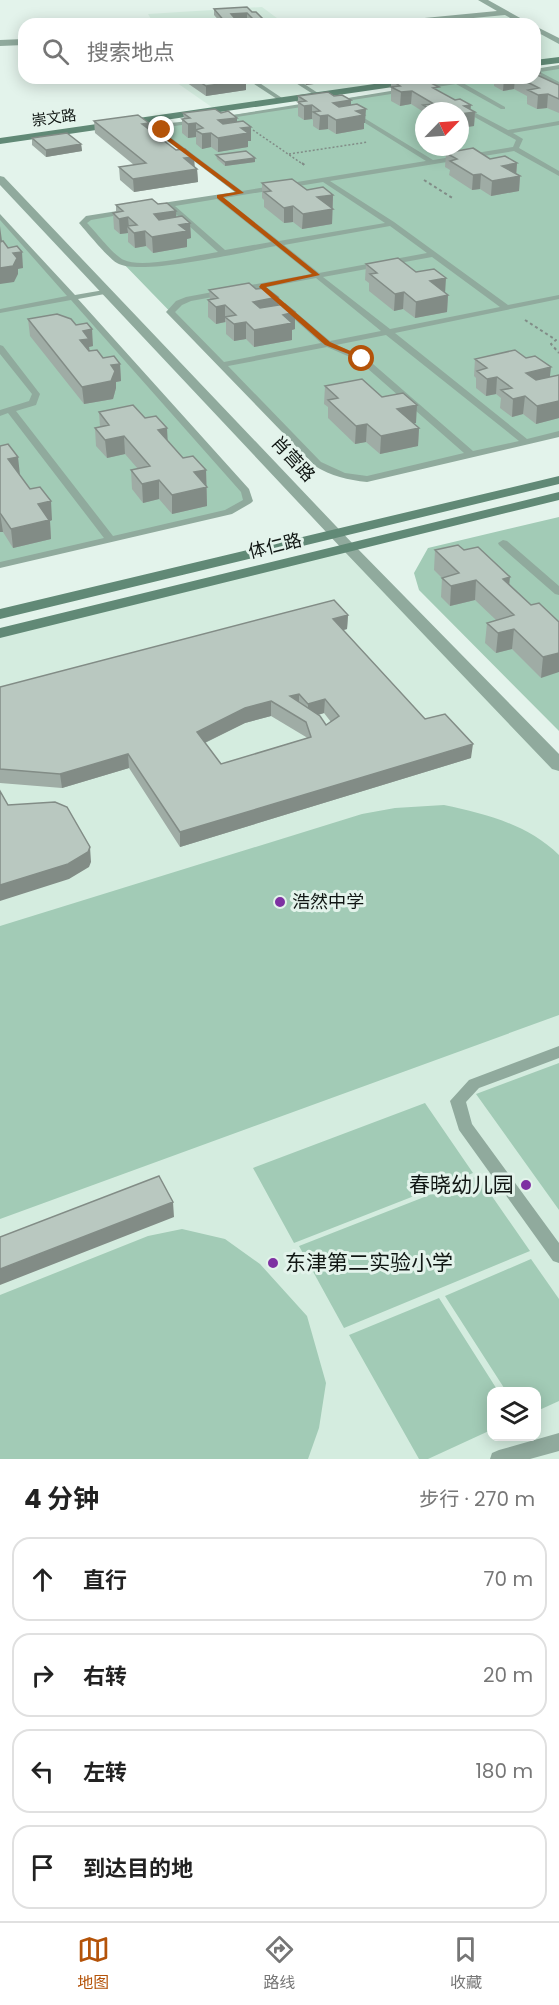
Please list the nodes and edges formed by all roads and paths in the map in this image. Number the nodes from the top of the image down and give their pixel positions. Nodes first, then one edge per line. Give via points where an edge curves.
1 (482, 0) edge
2 (506, 13) junction
3 (450, 18) edge
4 (516, 18) edge
5 (541, 32) edge
6 (559, 41) edge
7 (18, 42) edge
8 (0, 43) edge
9 (559, 60) edge
10 (541, 62) edge
11 (559, 67) edge
12 (541, 70) edge
13 (541, 74) edge
14 (257, 84) edge
15 (300, 84) edge
16 (377, 84) edge
17 (443, 84) edge
18 (460, 84) edge
19 (559, 84) edge
20 (424, 87) junction
21 (434, 93) edge
22 (318, 95) junction
23 (282, 100) junction
24 (333, 101) junction
25 (503, 108) dead end
26 (469, 112) edge
27 (233, 116) junction
28 (559, 123) edge
29 (506, 132) junction
30 (392, 138) junction
31 (0, 141) edge
32 (515, 150) junction
33 (289, 154) junction
34 (432, 162) junction
35 (404, 167) junction
36 (559, 174) edge
37 (0, 178) edge
38 (325, 180) junction
39 (241, 193) junction
40 (219, 196) junction
41 (454, 199) dead end
42 (169, 204) junction
43 (0, 216) edge
44 (391, 224) junction
45 (278, 244) junction
46 (224, 253) junction
47 (434, 254) junction
48 (317, 275) junction
49 (261, 286) junction
50 (107, 291) junction
51 (72, 297) junction
52 (559, 297) edge
53 (507, 308) junction
54 (0, 311) edge
55 (388, 332) junction
56 (557, 340) edge
57 (327, 344) junction
58 (0, 348) edge
59 (559, 353) edge
60 (222, 365) junction
61 (5, 412) edge
62 (559, 434) edge
63 (526, 442) junction
64 (471, 455) junction
65 (559, 480) edge
66 (559, 496) edge
67 (337, 533) junction
68 (110, 539) junction
69 (503, 543) dead end
70 (349, 548) junction
71 (0, 565) edge
72 (559, 592) edge
73 (0, 614) edge
74 (0, 633) edge
75 (559, 765) edge
76 (559, 1052) edge
77 (559, 1256) edge
78 (559, 1442) edge
79 (499, 1459) edge

1 - 2 street
2 - 3 street
2 - 4 street
5 - 6 street
7 - 8 street
9 - 10 street
11 - 12 lane
13 - 19 lane
14 - 23 lane
15 - 22 lane
16 - 22 street, 崇文路
17 - 20 lane
18 - 25 lane
20 - 21 lane
20 - 24 lane
22 - 23 street, 崇文路
23 - 31 street, 崇文路
24 - 27 lane
24 - 30 lane
26 - 29 lane
27 - 33 path
27 - 39 lane via 172,124 162,130 163,135
28 - 29 lane
29 - 32 lane via 520,140
30 - 33 path
30 - 34 lane
32 - 34 lane
32 - 36 lane
33 - 38 path
34 - 35 lane
35 - 38 lane
35 - 41 path
37 - 50 street, 肖营路
38 - 39 lane
38 - 44 lane
39 - 40 lane
40 - 42 lane
40 - 45 lane
42 - 46 lane
42 - 46 lane via 89,218 84,223 120,261 135,266
43 - 51 lane
44 - 45 lane
44 - 47 lane
45 - 46 lane
45 - 48 lane
47 - 48 lane
47 - 53 lane
48 - 49 lane
48 - 55 lane
49 - 57 lane
49 - 60 lane via 189,299 170,312
50 - 51 lane
50 - 67 street, 肖营路
51 - 54 lane
51 - 68 lane via 246,491 248,501 228,512
52 - 53 lane
53 - 55 lane
53 - 56 path
55 - 57 lane
55 - 63 lane
56 - 59 path via 551,344
57 - 60 lane
57 - 64 lane via 362,359
58 - 61 lane via 36,394 33,403
60 - 64 lane via 318,464 333,473 367,479
61 - 68 lane
62 - 63 lane
63 - 64 lane
65 - 67 street, 体仁路
66 - 70 street, 体仁路
67 - 70 street, 肖营路
67 - 73 street, 体仁路
68 - 71 lane
69 - 72 lane
70 - 74 street, 体仁路
70 - 75 street, 肖营路
76 - 77 lane via 474,1084 458,1101 465,1126
78 - 79 lane

